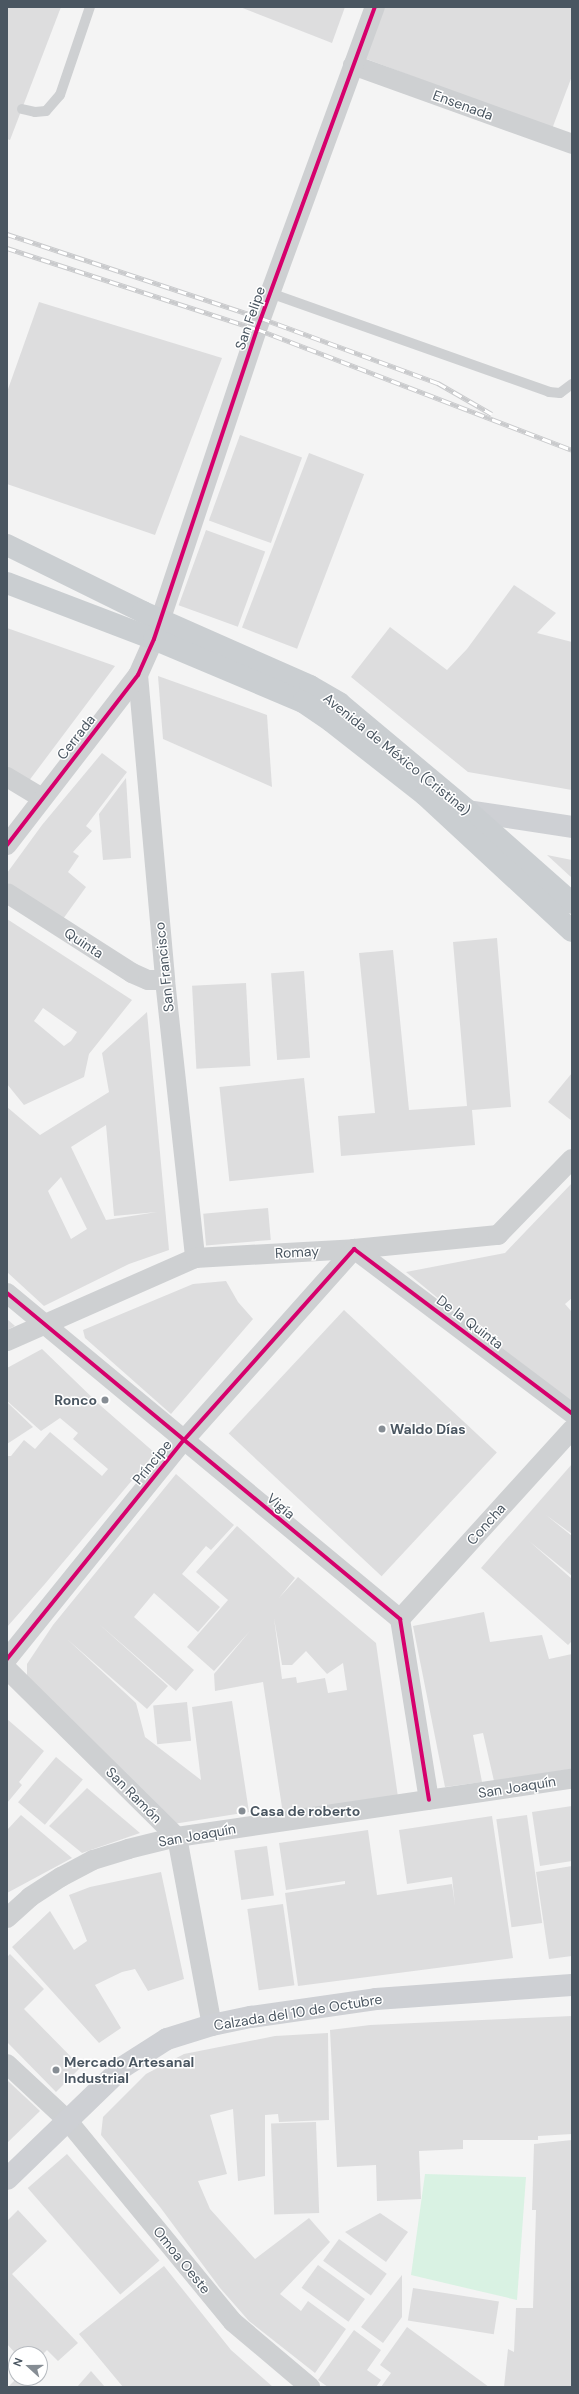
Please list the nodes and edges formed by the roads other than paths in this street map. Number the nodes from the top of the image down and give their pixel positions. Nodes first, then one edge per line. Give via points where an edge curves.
1 (90, 7) edge
2 (374, 7) edge
3 (353, 66) junction
4 (22, 109) dead end
5 (572, 144) edge
6 (270, 293) junction
7 (572, 384) edge
8 (7, 545) edge
9 (7, 583) edge
10 (158, 630) junction
11 (138, 675) junction
12 (7, 777) edge
13 (425, 796) junction
14 (42, 798) junction
15 (468, 810) junction
16 (572, 827) edge
17 (7, 845) edge
18 (7, 893) edge
19 (572, 903) edge
20 (572, 931) edge
21 (165, 980) junction
22 (572, 1159) edge
23 (354, 1249) junction
24 (195, 1258) junction
25 (7, 1293) edge
26 (44, 1323) junction
27 (7, 1341) edge
28 (572, 1413) edge
29 (572, 1429) edge
30 (184, 1440) junction
31 (400, 1619) junction
32 (7, 1659) edge
33 (7, 1669) edge
34 (572, 1779) edge
35 (430, 1800) junction
36 (176, 1837) junction
37 (7, 1918) edge
38 (572, 1985) edge
39 (212, 2025) junction
40 (7, 2064) edge
41 (67, 2120) junction
42 (7, 2179) edge
43 (310, 2387) edge

1 - 4 lane via 60,95 46,110 35,112
2 - 3 street, San Felipe
3 - 5 street, Ensenada
3 - 6 street, San Felipe
6 - 7 lane via 549,392 560,393
6 - 10 street, San Felipe
8 - 10 main road, Avenida de México (Cristina)
9 - 10 main road, Avenida de México (Cristina)
10 - 11 street, Cerrada
10 - 13 main road, Avenida de México (Cristina) via 303,702 332,720
10 - 15 main road, Avenida de México (Cristina) via 310,686 339,703
11 - 14 street, Cerrada
11 - 21 street, San Francisco
12 - 14 street
13 - 15 main road
13 - 20 main road, Avenida de México (Cristina)
14 - 17 street, Cerrada
15 - 16 main road
15 - 19 main road, Avenida de México (Cristina)
18 - 21 street, Quinta via 132,974 148,980
21 - 24 street, San Francisco
22 - 23 street, Romay via 498,1235
23 - 24 street, Romay
23 - 28 street, De la Quinta
23 - 30 street, Príncipe
24 - 26 street, Romay
25 - 26 street, Vigía
26 - 27 street, Romay
26 - 30 street, Vigía
29 - 31 street, Concha
30 - 31 street, Vigía
30 - 32 street, Príncipe
31 - 35 street
33 - 36 street, San Ramón
34 - 35 street, San Joaquín
35 - 36 street, San Joaquín
36 - 37 street, San Joaquín via 93,1860 30,1897
36 - 39 street
38 - 39 main road, Calzada del 10 de Octubre via 376,1999
39 - 41 main road, Calzada del 10 de Octubre via 167,2039 138,2056
40 - 41 street, Omoa Oeste
41 - 42 main road, Calzada del 10 de Octubre
41 - 43 street, Omoa Oeste via 233,2322

